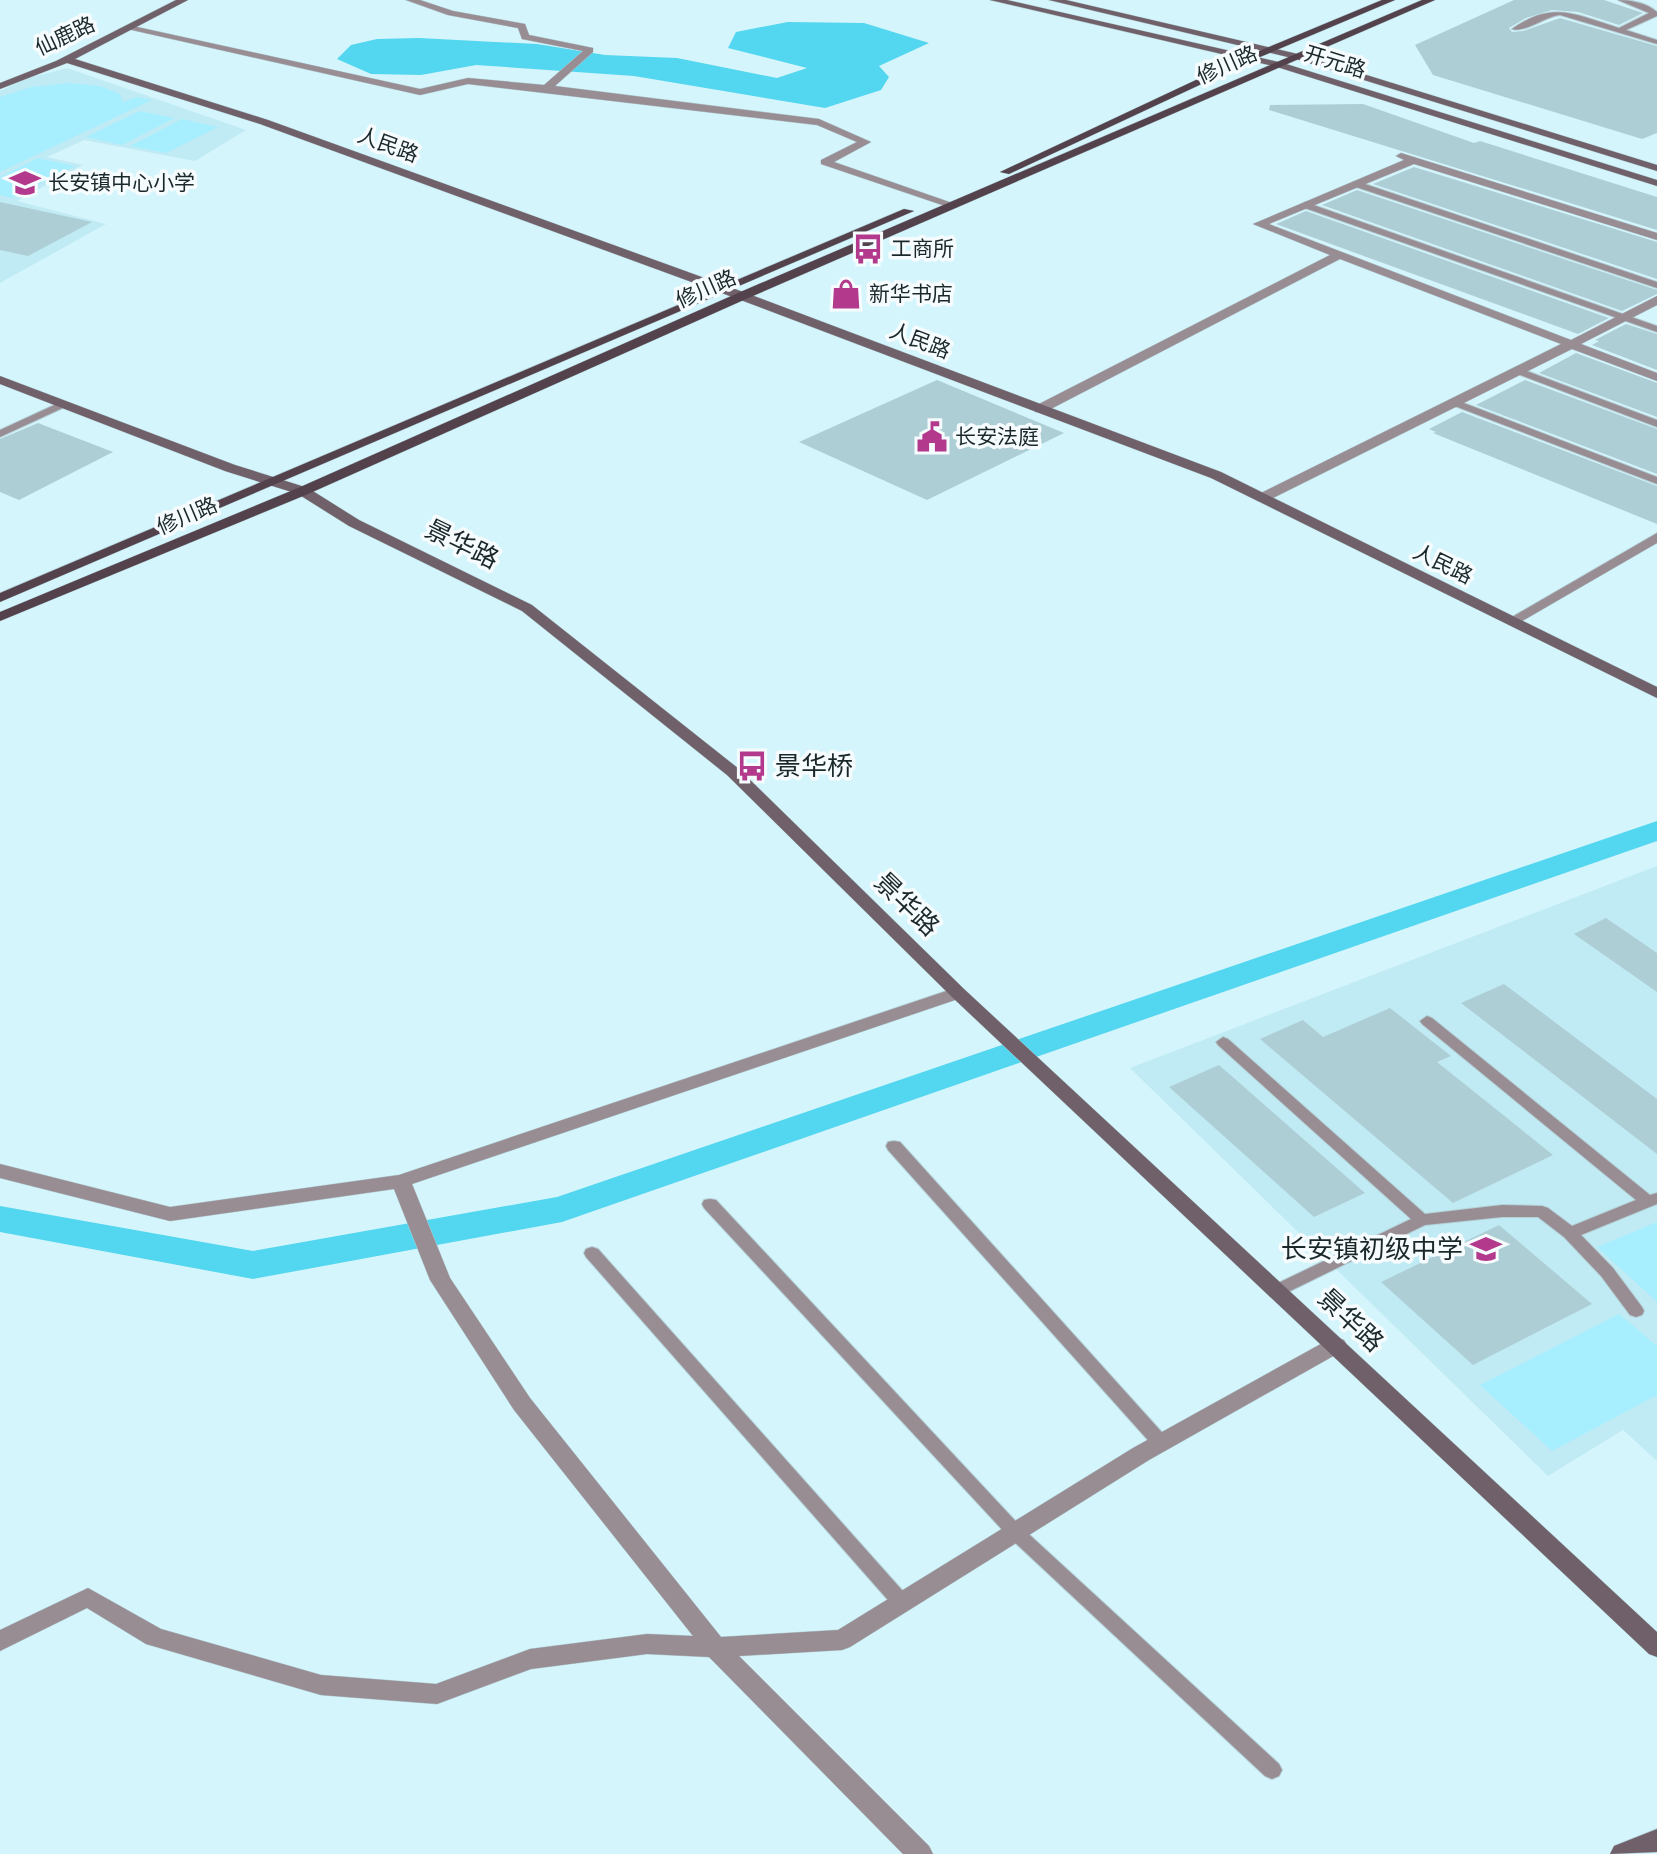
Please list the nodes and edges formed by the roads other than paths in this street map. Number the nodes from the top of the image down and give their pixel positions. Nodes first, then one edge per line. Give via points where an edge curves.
1 (183, 0) edge
2 (411, 0) edge
3 (995, 0) edge
4 (1054, 0) edge
5 (1390, 0) edge
6 (1430, 0) edge
7 (1622, 0) edge
8 (128, 28) junction
9 (1516, 29) dead end
10 (1619, 31) junction
11 (1657, 42) edge
12 (1270, 49) junction
13 (1299, 57) junction
14 (1250, 58) junction
15 (65, 59) junction
16 (1280, 65) junction
17 (0, 86) edge
18 (547, 88) junction
19 (1401, 156) dead end
20 (1414, 160) junction
21 (1657, 168) edge
22 (1657, 183) edge
23 (1356, 184) junction
24 (936, 200) junction
25 (952, 205) junction
26 (1305, 205) junction
27 (1657, 237) edge
28 (1340, 255) junction
29 (1657, 285) edge
30 (722, 289) junction
31 (742, 296) junction
32 (1657, 300) edge
33 (1623, 317) junction
34 (1657, 329) edge
35 (1571, 344) junction
36 (1519, 371) junction
37 (1657, 377) edge
38 (0, 380) edge
39 (1456, 403) junction
40 (63, 404) junction
41 (1040, 409) junction
42 (1657, 424) edge
43 (0, 434) edge
44 (1657, 481) edge
45 (276, 482) junction
46 (303, 491) junction
47 (1262, 498) junction
48 (1657, 537) edge
49 (0, 598) edge
50 (0, 617) edge
51 (1512, 621) junction
52 (1657, 693) edge
53 (959, 994) junction
54 (1427, 1021) dead end
55 (1223, 1042) dead end
56 (894, 1146) dead end
57 (0, 1171) edge
58 (402, 1182) junction
59 (1652, 1200) edge
60 (710, 1204) dead end
61 (1422, 1220) junction
62 (1570, 1233) junction
63 (592, 1254) dead end
64 (1278, 1290) junction
65 (1636, 1311) dead end
66 (1336, 1345) junction
67 (1161, 1443) junction
68 (1015, 1532) junction
69 (902, 1603) junction
70 (0, 1641) edge
71 (715, 1647) junction
72 (1657, 1647) edge
73 (1272, 1770) dead end
74 (1657, 1840) edge
75 (920, 1854) edge
76 (1623, 1854) edge

1 - 8 street, 仙鹿路
2 - 18 street via 451,13 522,26 525,37 590,50
3 - 14 street, 开元路
4 - 12 street, 开元路
5 - 12 main road, 修川路
6 - 13 main road, 修川路
7 - 10 lane via 1654,14
8 - 15 street, 仙鹿路
8 - 18 street via 420,92 468,81
9 - 10 lane via 1560,13
10 - 11 lane
12 - 13 street, 开元路
12 - 14 main road, 修川路
13 - 16 main road, 修川路
13 - 21 street, 开元路
14 - 16 street, 开元路
14 - 24 main road, 修川路
15 - 17 street, 仙鹿路
15 - 30 street, 人民路 via 264,122
16 - 22 street, 开元路
16 - 25 main road, 修川路
18 - 24 street via 819,122 866,142 825,162
19 - 20 street
20 - 23 street
20 - 27 street
23 - 26 street
23 - 29 lane
24 - 25 street
24 - 30 main road, 修川路
25 - 31 main road, 修川路
26 - 28 street via 1259,224
26 - 33 lane
28 - 35 street
28 - 41 street
30 - 31 street, 人民路
30 - 45 main road, 修川路
31 - 41 street, 人民路
31 - 46 main road, 修川路
32 - 33 street
33 - 34 lane
33 - 35 street
35 - 36 street
35 - 37 street
36 - 39 street
36 - 42 lane
38 - 40 street, 景华路
39 - 44 lane
39 - 47 street
40 - 43 lane
40 - 45 street, 景华路
41 - 47 street, 人民路 via 1216,475
45 - 46 street, 景华路
45 - 49 main road, 修川路
46 - 50 main road, 修川路
46 - 53 street, 景华路 via 354,523 527,608 733,772
47 - 51 street, 人民路
48 - 51 street
51 - 52 street, 人民路
53 - 58 street
53 - 64 street, 景华路
54 - 59 lane
55 - 61 lane
56 - 67 lane
57 - 58 street via 170,1214
58 - 71 street via 440,1280 522,1404
59 - 62 lane
60 - 68 lane
61 - 62 lane via 1502,1211 1542,1212
61 - 64 lane
62 - 65 lane
63 - 69 lane
64 - 66 street, 景华路
66 - 67 street
66 - 72 street, 景华路
67 - 68 street
68 - 69 street
68 - 73 lane
69 - 71 street via 842,1640
70 - 71 street via 88,1597 154,1637 321,1685 437,1694 530,1659 647,1644
71 - 75 street
74 - 76 street

